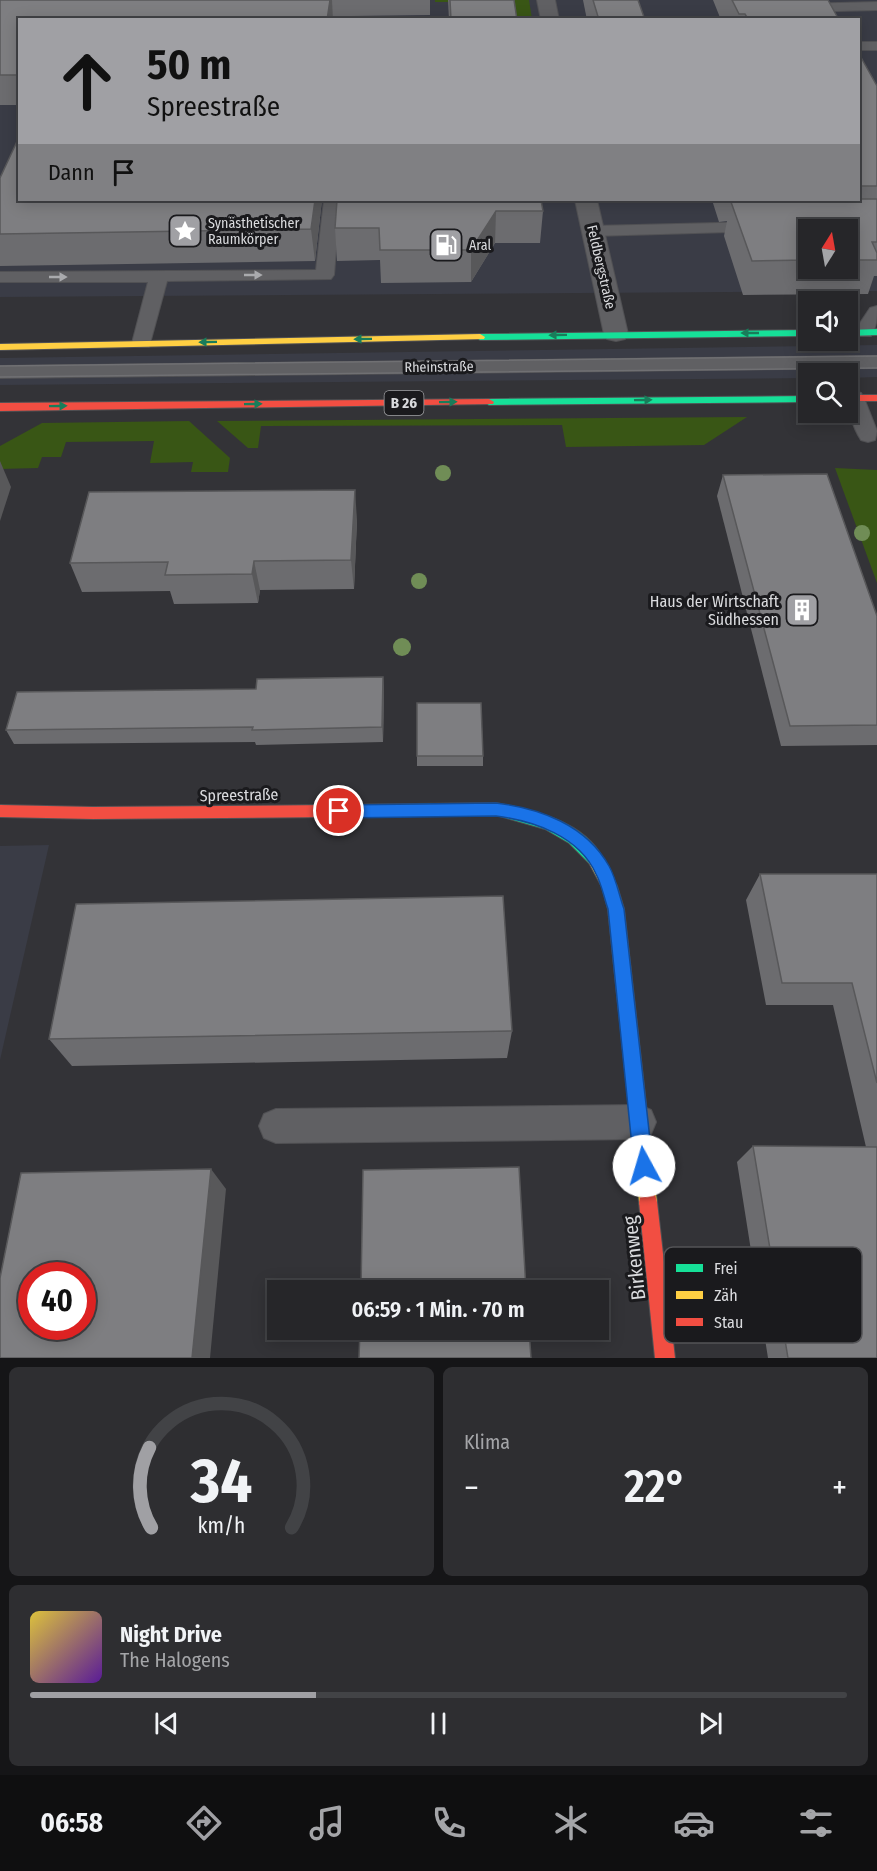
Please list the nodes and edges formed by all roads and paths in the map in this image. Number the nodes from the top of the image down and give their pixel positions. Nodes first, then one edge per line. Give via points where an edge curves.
1 (546, 0) edge
2 (877, 6) edge
3 (790, 8) edge
4 (550, 18) edge
5 (860, 46) edge
6 (877, 46) edge
7 (332, 201) edge
8 (586, 201) edge
9 (777, 227) edge
10 (593, 231) junction
11 (159, 276) junction
12 (0, 277) edge
13 (877, 312) edge
14 (863, 332) edge
15 (798, 333) edge
16 (616, 334) junction
17 (142, 343) junction
18 (0, 347) edge
19 (877, 362) edge
20 (0, 372) edge
21 (858, 398) edge
22 (877, 398) edge
23 (798, 399) edge
24 (0, 407) edge
25 (858, 413) edge
26 (868, 435) dead end
27 (479, 810) joint
28 (0, 812) edge
29 (639, 1122) junction
30 (276, 1126) dead end
31 (664, 1358) edge

1 - 4 street
2 - 3 lane
5 - 6 lane
11 -> 7 lane via 325,275
8 - 10 street, Feldbergstraße
9 - 10 lane
10 - 16 street, Feldbergstraße
12 -> 11 lane
11 - 17 lane
13 - 14 lane
15 -> 16 main road, Rheinstraße
16 -> 17 main road, Rheinstraße
17 - 18 main road, Rheinstraße
19 - 20 lane, Rheinstraße
21 - 22 main road
24 -> 23 main road, B 26
25 - 26 lane
27 - 28 main road, Spreestraße
27 - 29 main road, Birkenweg via 514,812 555,824 588,849 603,870 616,909
29 - 30 lane
29 - 31 main road, Birkenweg

